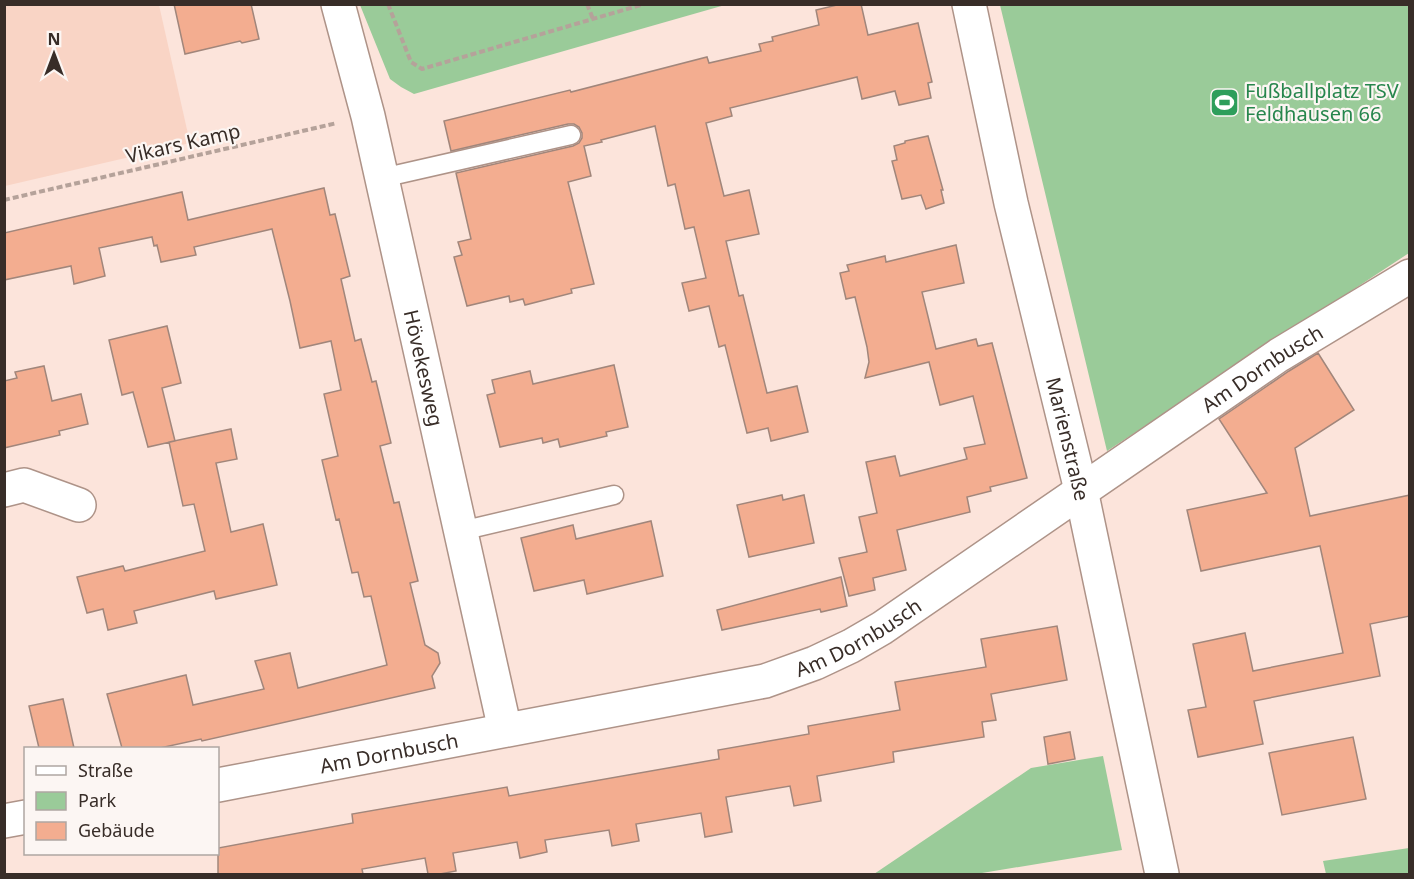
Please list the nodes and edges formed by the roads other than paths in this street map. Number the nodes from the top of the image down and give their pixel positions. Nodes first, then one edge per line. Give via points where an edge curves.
1 (338, 4) edge
2 (969, 4) edge
3 (571, 135) dead end
4 (382, 178) junction
5 (1410, 276) edge
6 (4, 490) edge
7 (1081, 490) junction
8 (614, 495) dead end
9 (80, 505) dead end
10 (461, 531) junction
11 (505, 730) junction
12 (219, 785) edge
13 (24, 817) edge
14 (4, 821) edge
15 (1162, 874) edge

1 - 4 street, Hövekesweg
2 - 7 street, Marienstraße via 1011,203
3 - 4 lane
4 - 10 street, Hövekesweg
5 - 7 street, Am Dornbusch via 1279,355
6 - 9 street via 24,485
7 - 11 street, Am Dornbusch via 882,628 815,663 765,681
7 - 15 street, Marienstraße
8 - 10 lane
10 - 11 street, Hövekesweg
11 - 12 street, Am Dornbusch
13 - 14 street

